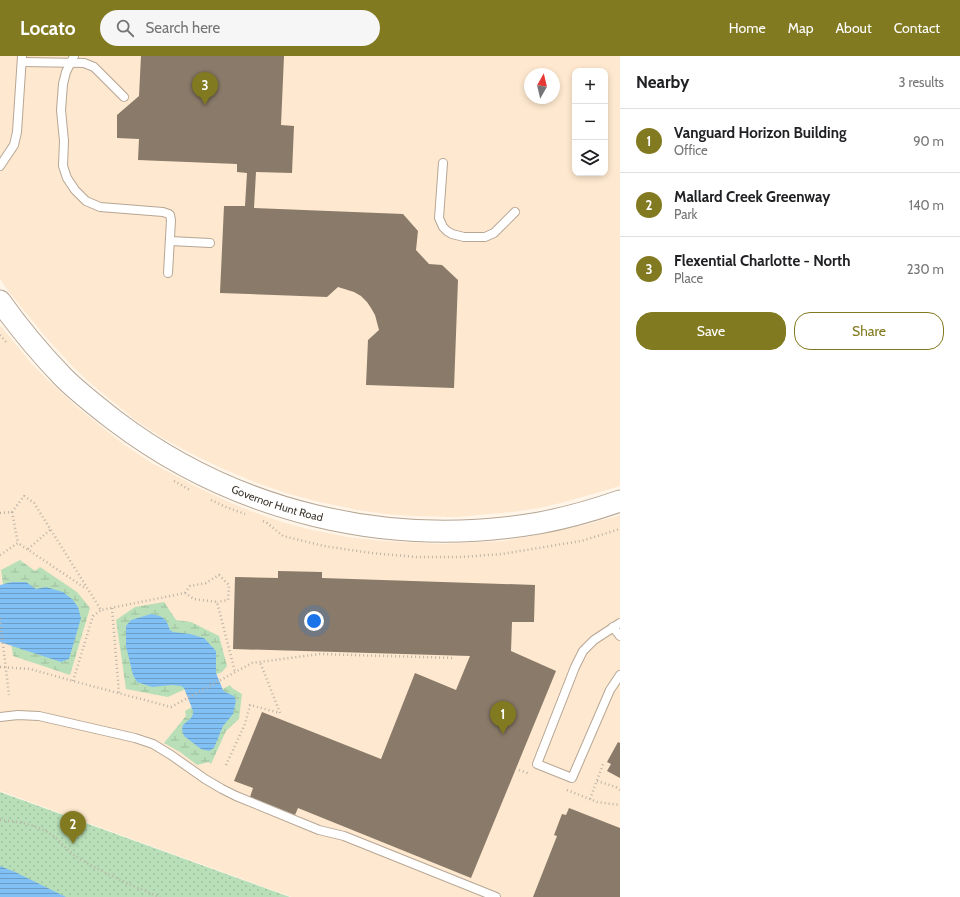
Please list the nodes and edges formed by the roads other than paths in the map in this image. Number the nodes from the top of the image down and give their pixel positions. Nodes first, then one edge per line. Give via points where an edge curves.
1 (22, 59) edge
2 (72, 59) edge
3 (124, 97) dead end
4 (443, 163) dead end
5 (0, 166) edge
6 (515, 212) dead end
7 (170, 241) junction
8 (210, 243) dead end
9 (168, 273) dead end
10 (0, 301) edge
11 (620, 501) edge
12 (617, 625) edge
13 (620, 636) edge
14 (620, 675) edge
15 (0, 717) edge
16 (496, 897) edge

1 - 2 lane
1 - 5 lane via 17,132 14,145
2 - 3 lane via 94,67
2 - 7 lane via 64,78 61,110 63,166 67,178 86,200 100,207 168,214 171,218
4 - 6 lane via 439,218 443,227 452,234 480,238 490,236
7 - 8 lane
7 - 9 lane
10 - 11 street, Governor Hunt Road via 63,377 133,434 172,460 214,481 304,514 352,524 456,531 504,528 560,519
12 - 13 lane
12 - 14 lane via 594,640 583,651 537,764 572,778 610,690
15 - 16 lane via 39,716 153,744 222,790

